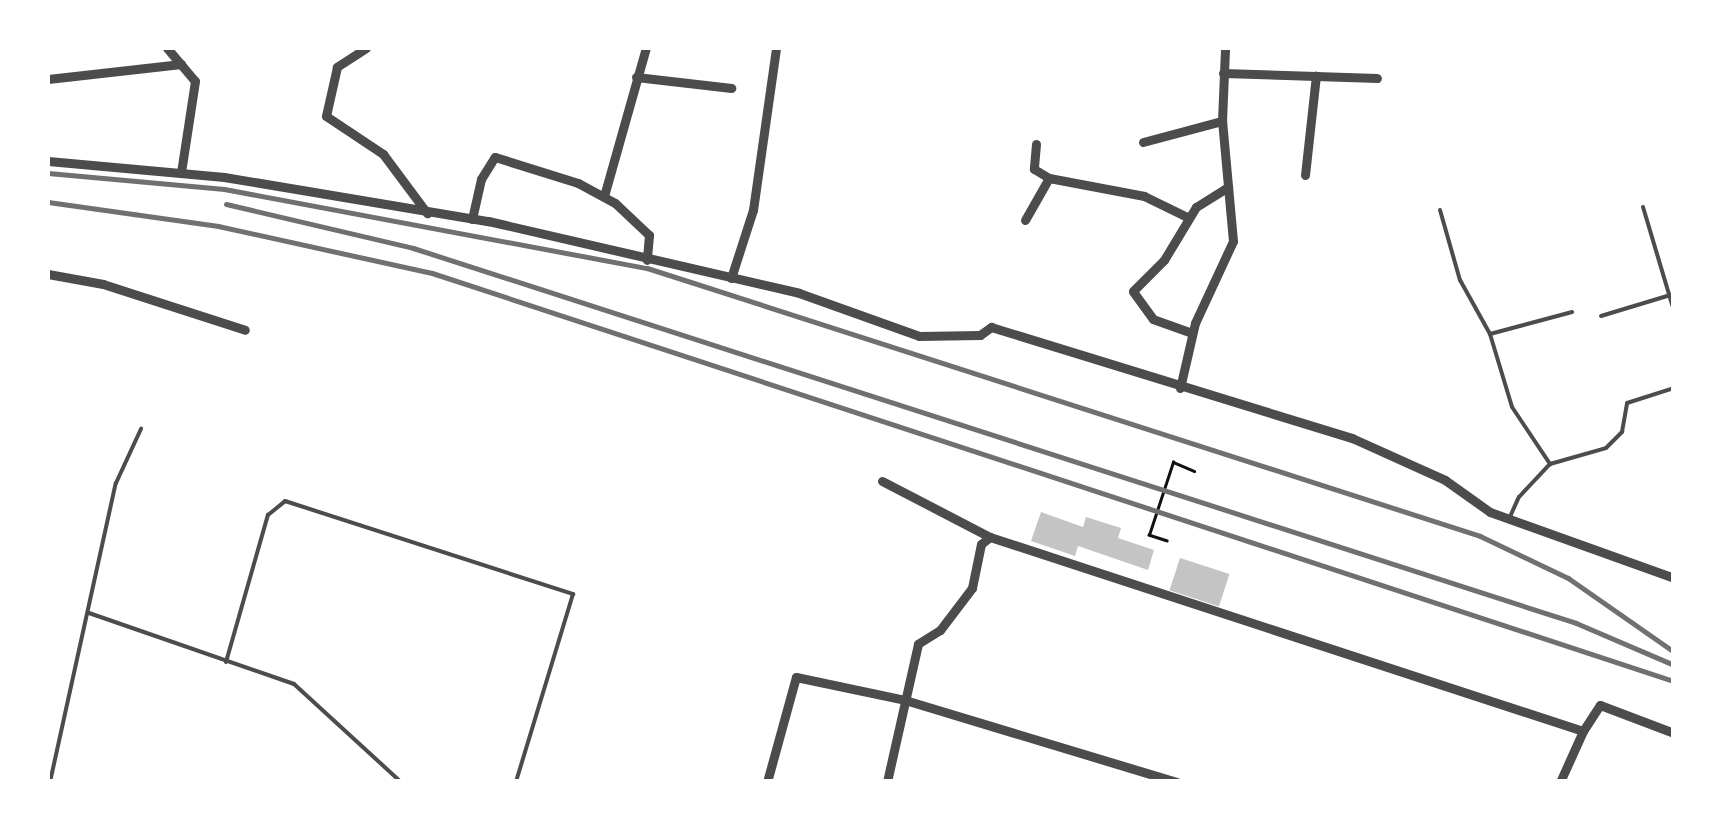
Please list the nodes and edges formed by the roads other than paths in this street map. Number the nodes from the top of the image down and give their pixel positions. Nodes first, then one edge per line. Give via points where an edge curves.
1 (167, 48) edge
2 (366, 48) edge
3 (646, 48) edge
4 (776, 48) edge
5 (1226, 48) edge
6 (181, 64) junction
7 (1224, 73) junction
8 (1316, 76) junction
9 (636, 77) junction
10 (1378, 78) dead end
11 (48, 79) edge
12 (731, 88) dead end
13 (1222, 122) junction
14 (1143, 142) dead end
15 (1036, 144) dead end
16 (48, 161) edge
17 (180, 173) junction
18 (1305, 175) dead end
19 (1049, 178) junction
20 (1228, 187) junction
21 (604, 196) junction
22 (1643, 207) dead end
23 (1440, 210) dead end
24 (428, 212) junction
25 (1187, 217) junction
26 (472, 219) junction
27 (1025, 220) dead end
28 (647, 260) junction
29 (48, 274) edge
30 (730, 278) junction
31 (1671, 295) edge
32 (1674, 310) edge
33 (1572, 312) dead end
34 (1601, 316) dead end
35 (245, 330) dead end
36 (1192, 333) junction
37 (1490, 334) junction
38 (1180, 388) junction
39 (1674, 388) edge
40 (141, 429) dead end
41 (1550, 464) junction
42 (882, 482) dead end
43 (1510, 519) junction
44 (990, 536) junction
45 (1674, 578) edge
46 (89, 613) junction
47 (226, 662) junction
48 (906, 700) junction
49 (1583, 731) junction
50 (1674, 733) edge
51 (50, 782) edge
52 (401, 782) edge
53 (516, 782) edge
54 (767, 782) edge
55 (887, 782) edge
56 (1177, 782) edge
57 (1560, 782) edge

1 - 6 street
2 - 24 street via 337,67 326,116 382,154
3 - 9 street
4 - 30 street via 753,210
5 - 7 street
6 - 11 street
6 - 17 street via 196,90
7 - 8 street
7 - 13 street
8 - 10 street
8 - 18 street
9 - 12 street
9 - 21 street
13 - 14 street
13 - 20 street
15 - 19 street via 1034,170
16 - 17 street
17 - 24 street
19 - 25 street via 1144,196
19 - 27 street
20 - 25 street
20 - 36 street via 1232,241
21 - 26 street via 495,157 481,179
21 - 28 street via 649,235
22 - 31 lane
23 - 37 lane via 1460,280
24 - 26 street
25 - 36 street via 1164,260 1133,291 1153,318
26 - 28 street
28 - 30 street
29 - 35 street via 103,284
30 - 38 street via 799,293 919,336 980,335 991,327
31 - 32 lane
31 - 34 lane
33 - 37 lane
36 - 38 street
37 - 41 lane via 1512,407
38 - 43 street via 1352,438 1445,480
39 - 41 lane via 1628,403 1622,432 1606,448
40 - 46 lane via 116,483
41 - 43 lane via 1519,498
42 - 44 street
43 - 45 street
44 - 48 street via 981,544 972,588 940,630 918,644
44 - 49 street
46 - 47 lane
46 - 51 lane
47 - 52 lane via 306,691
47 - 53 lane via 268,515 284,502 574,594
48 - 54 street via 796,677
48 - 55 street
48 - 56 street
49 - 50 street via 1600,705
49 - 57 street

